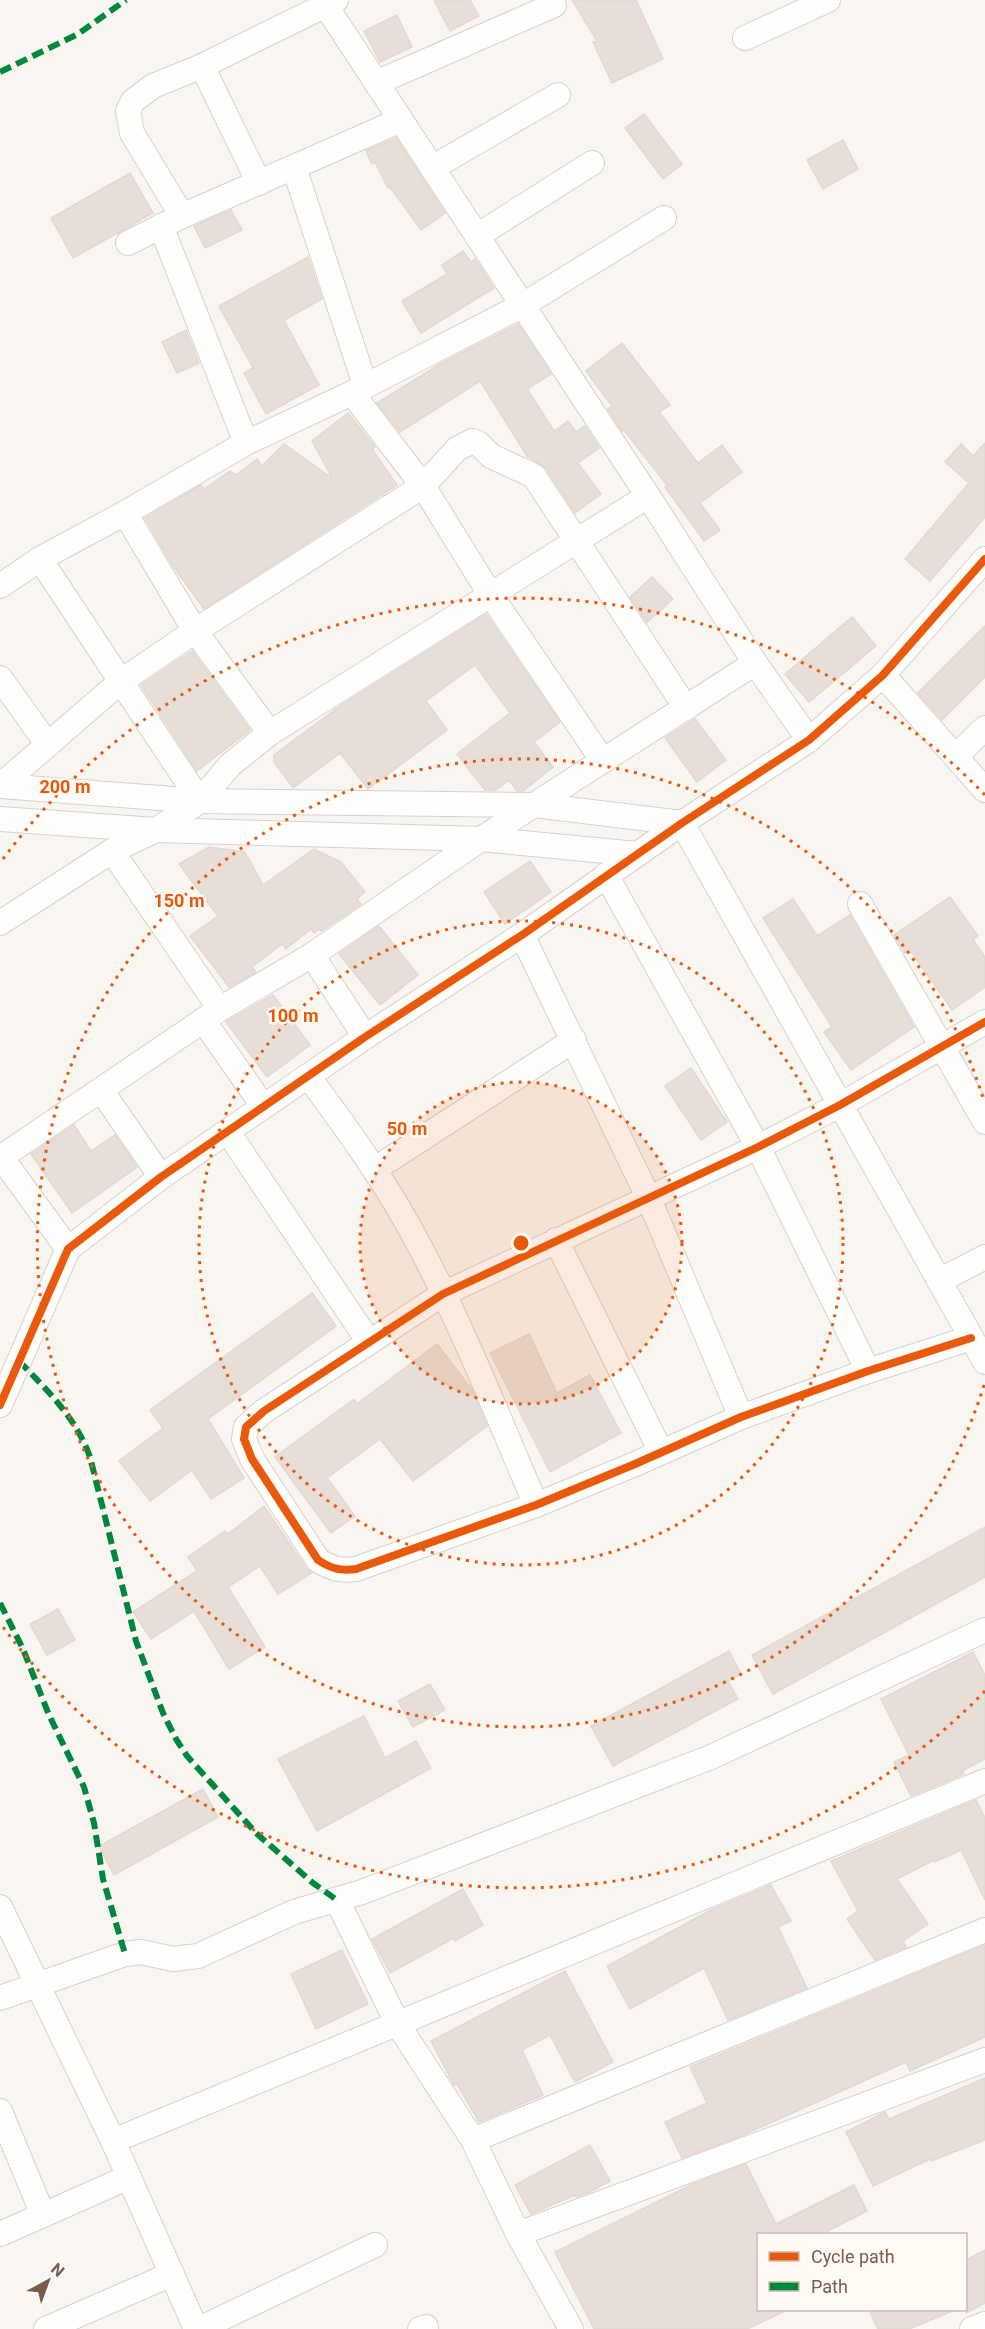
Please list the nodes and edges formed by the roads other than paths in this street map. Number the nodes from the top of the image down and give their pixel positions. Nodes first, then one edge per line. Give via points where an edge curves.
1 (828, 0) edge
2 (328, 2) edge
3 (554, 5) dead end
4 (745, 38) dead end
5 (202, 66) junction
6 (376, 83) junction
7 (558, 95) dead end
8 (401, 120) junction
9 (592, 163) dead end
10 (294, 166) junction
11 (432, 168) junction
12 (260, 183) junction
13 (664, 218) dead end
14 (171, 221) junction
15 (477, 236) junction
16 (128, 243) dead end
17 (523, 305) junction
18 (358, 389) junction
19 (246, 443) junction
20 (423, 486) junction
21 (648, 496) junction
22 (125, 513) junction
23 (576, 542) junction
24 (40, 559) junction
25 (985, 559) edge
26 (0, 586) edge
27 (490, 594) junction
28 (195, 631) junction
29 (755, 663) junction
30 (884, 675) junction
31 (0, 678) edge
32 (120, 682) junction
33 (686, 708) junction
34 (985, 728) edge
35 (270, 733) junction
36 (809, 740) junction
37 (48, 745) junction
38 (956, 756) junction
39 (603, 761) junction
40 (0, 786) edge
41 (985, 790) edge
42 (200, 801) junction
43 (534, 805) junction
44 (0, 819) edge
45 (682, 823) junction
46 (156, 830) junction
47 (481, 839) junction
48 (112, 851) junction
49 (637, 854) junction
50 (606, 875) junction
51 (860, 904) dead end
52 (0, 923) edge
53 (522, 935) junction
54 (312, 955) junction
55 (211, 1015) junction
56 (985, 1022) edge
57 (366, 1037) junction
58 (574, 1040) junction
59 (941, 1046) junction
60 (308, 1076) junction
61 (100, 1090) junction
62 (840, 1105) junction
63 (263, 1106) junction
64 (985, 1122) edge
65 (228, 1132) junction
66 (758, 1147) junction
67 (1, 1158) edge
68 (375, 1169) junction
69 (160, 1177) junction
70 (649, 1199) junction
71 (556, 1240) junction
72 (68, 1249) junction
73 (985, 1257) edge
74 (939, 1281) junction
75 (443, 1294) junction
76 (972, 1338) junction
77 (369, 1342) junction
78 (985, 1362) edge
79 (868, 1371) junction
80 (0, 1405) edge
81 (741, 1417) junction
82 (661, 1452) junction
83 (536, 1505) junction
84 (985, 1629) edge
85 (985, 1781) edge
86 (337, 1900) junction
87 (0, 1907) edge
88 (985, 1930) edge
89 (37, 1983) junction
90 (0, 1998) edge
91 (396, 2024) junction
92 (985, 2060) edge
93 (0, 2111) edge
94 (473, 2140) junction
95 (113, 2141) junction
96 (129, 2177) junction
97 (43, 2215) junction
98 (0, 2234) edge
99 (519, 2234) junction
100 (375, 2245) dead end
101 (172, 2274) junction
102 (985, 2324) edge
103 (46, 2329) edge
104 (198, 2329) edge
105 (571, 2329) edge
106 (972, 2329) edge

1 - 4 street
2 - 5 street
2 - 6 street
3 - 6 street
5 - 12 street
5 - 14 street via 153,86 133,101 128,111 132,133
6 - 8 street
7 - 11 street
8 - 10 street
8 - 11 street
9 - 15 street
10 - 12 street
10 - 18 street
11 - 15 street
12 - 14 street
13 - 17 street
14 - 16 street
14 - 19 street
15 - 17 street
17 - 18 street
17 - 21 street
18 - 19 street
18 - 20 street
19 - 22 street
20 - 23 street via 464,444 478,443 491,456 534,476
20 - 27 street
20 - 28 street
21 - 23 street
21 - 29 street
22 - 24 street
22 - 28 street
23 - 27 street
23 - 33 street
24 - 26 street
24 - 32 street
25 - 30 street
27 - 35 street
27 - 39 street
28 - 32 street
28 - 35 street
29 - 33 street
29 - 36 street
30 - 36 street
30 - 38 street
31 - 37 street
32 - 37 street
32 - 42 street
33 - 39 street
34 - 38 street
35 - 42 street via 230,765
36 - 45 street
37 - 40 street
38 - 41 street
39 - 43 street
40 - 42 street
42 - 43 street
42 - 46 street
43 - 45 street
43 - 47 street
44 - 46 street
45 - 49 street
45 - 62 street
46 - 47 street
46 - 48 street
47 - 49 street
47 - 54 street
48 - 52 street
48 - 55 street
49 - 50 street
50 - 53 street
50 - 66 street
51 - 59 street
53 - 57 street
53 - 58 street
54 - 55 street
54 - 57 street
55 - 61 street
55 - 63 street
56 - 59 street
57 - 60 street
58 - 68 street
58 - 70 street
59 - 62 street
59 - 64 street
60 - 63 street
60 - 68 street
61 - 67 street
61 - 69 street
62 - 66 street
62 - 74 street
63 - 65 street
65 - 69 street
65 - 77 street
66 - 70 street
66 - 79 street
67 - 72 street
68 - 75 street
69 - 72 street
70 - 71 street
70 - 81 street
71 - 75 street
71 - 82 street
72 - 80 street
73 - 74 street
74 - 76 street
75 - 77 street
75 - 83 street
76 - 78 street
76 - 79 street
77 - 83 street via 246,1427 244,1439 252,1459 318,1560 331,1569 356,1569
79 - 81 street
81 - 82 street
82 - 83 street
84 - 86 street via 711,1757
85 - 91 street
86 - 89 street via 294,1912 198,1956 173,1959 134,1952
86 - 91 street
87 - 89 street
88 - 94 street
89 - 90 street
89 - 95 street
91 - 94 street
91 - 95 street
92 - 99 street
93 - 97 street
94 - 99 street
95 - 96 street
96 - 97 street
96 - 101 street
97 - 98 street
99 - 105 street
100 - 104 street
101 - 103 street
101 - 104 street
102 - 106 street

